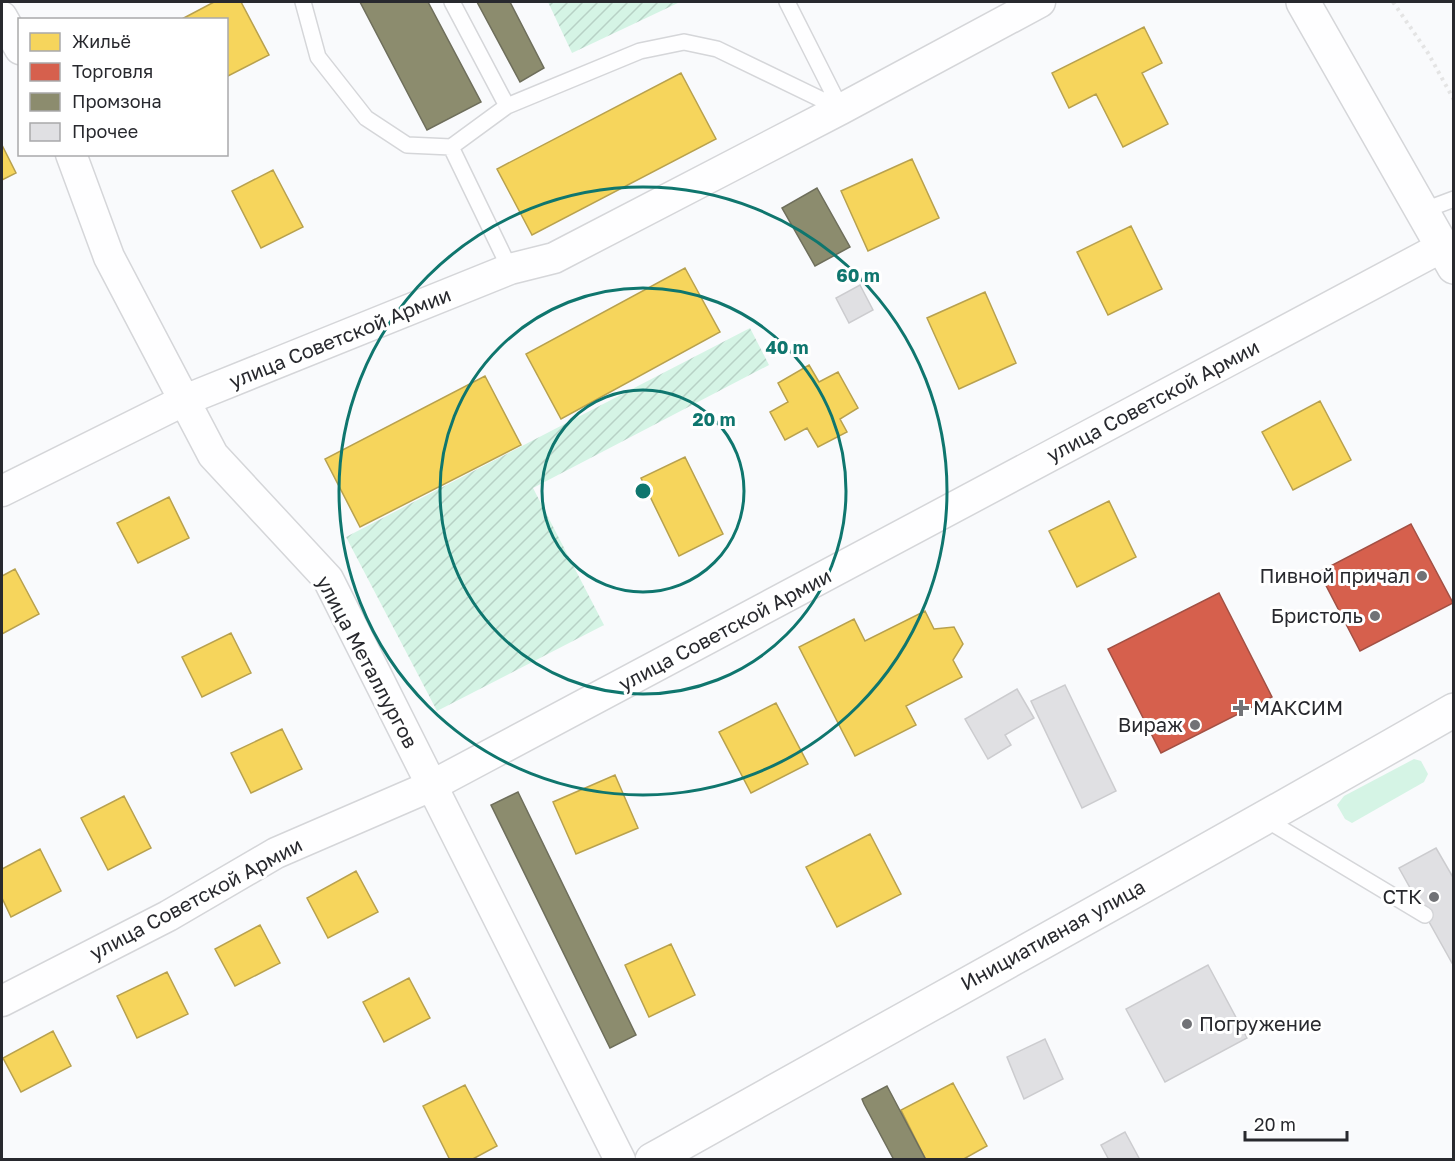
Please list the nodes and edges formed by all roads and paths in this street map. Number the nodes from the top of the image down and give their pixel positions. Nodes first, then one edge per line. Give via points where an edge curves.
1 (7, 2) edge
2 (303, 2) edge
3 (452, 2) edge
4 (787, 2) edge
5 (1040, 2) edge
6 (1304, 2) edge
7 (1393, 2) edge
8 (2, 5) edge
9 (2, 17) edge
10 (18, 46) edge
11 (1454, 100) edge
12 (507, 106) junction
13 (841, 109) junction
14 (450, 147) junction
15 (72, 156) edge
16 (1454, 199) edge
17 (1422, 211) junction
18 (1448, 257) edge
19 (510, 269) junction
20 (185, 400) junction
21 (2, 491) edge
22 (1454, 710) edge
23 (431, 786) junction
24 (1264, 819) junction
25 (1425, 915) dead end
26 (2, 1001) edge
27 (620, 1160) edge
28 (652, 1160) edge

1 - 8 street
2 - 14 lane via 318,57 366,118 407,144
3 - 12 lane
4 - 13 lane
5 - 13 street, улица Советской Армии
6 - 17 street
7 - 11 path
9 - 10 street
12 - 13 lane via 640,51 684,42 717,49
12 - 14 lane
13 - 19 street, улица Советской Армии via 554,258
14 - 19 lane
15 - 20 street, улица Металлургов via 109,257
16 - 17 lane
17 - 18 street
18 - 23 street, улица Советской Армии
19 - 20 street, улица Советской Армии
20 - 21 street, улица Советской Армии
20 - 23 street, улица Металлургов via 213,455 328,579
22 - 24 street, Инициативная улица
23 - 26 street, улица Советской Армии via 276,853 168,916
23 - 27 street, улица Металлургов
24 - 25 lane
24 - 28 street, Инициативная улица

